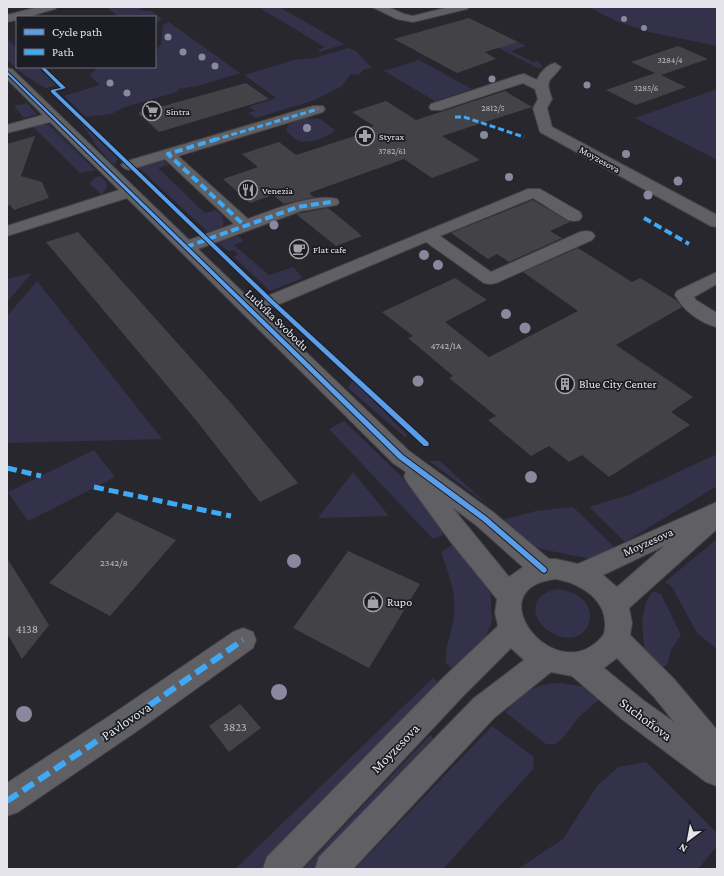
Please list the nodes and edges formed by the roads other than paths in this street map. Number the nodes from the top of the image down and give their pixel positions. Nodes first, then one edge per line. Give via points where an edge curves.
1 (51, 7) edge
2 (378, 7) edge
3 (463, 7) edge
4 (7, 12) edge
5 (18, 16) edge
6 (555, 67) dead end
7 (7, 72) edge
8 (541, 87) junction
9 (436, 106) dead end
10 (318, 109) dead end
11 (52, 116) junction
12 (8, 129) edge
13 (168, 154) junction
14 (129, 165) dead end
15 (130, 192) junction
16 (331, 202) dead end
17 (574, 216) dead end
18 (717, 222) edge
19 (9, 226) edge
20 (246, 226) junction
21 (428, 236) junction
22 (586, 236) dead end
23 (186, 247) junction
24 (717, 277) edge
25 (250, 310) junction
26 (717, 321) edge
27 (402, 457) junction
28 (717, 511) edge
29 (717, 515) edge
30 (544, 570) junction
31 (580, 574) junction
32 (510, 596) junction
33 (614, 605) junction
34 (513, 629) junction
35 (616, 639) junction
36 (243, 640) dead end
37 (547, 659) junction
38 (577, 663) junction
39 (681, 729) junction
40 (717, 753) edge
41 (717, 771) edge
42 (7, 801) edge
43 (279, 869) edge
44 (331, 869) edge

1 - 4 street
1 - 5 street
2 - 3 street via 413,19
6 - 8 street via 545,76
7 - 11 street, Ludvíka Svobodu
8 - 9 street via 524,78
8 - 18 street, Moyzesova via 545,99 540,108 545,129
10 - 13 street
11 - 12 street
11 - 15 street, Ludvíka Svobodu
13 - 14 street
13 - 20 street
15 - 19 street
15 - 23 street, Ludvíka Svobodu
16 - 20 street via 298,207
17 - 21 street via 534,192
20 - 23 street
21 - 22 street via 490,279
21 - 25 street
23 - 25 street, Ludvíka Svobodu
24 - 26 street via 684,295 689,304
25 - 27 street, Ludvíka Svobodu
27 - 30 street, Ludvíka Svobodu via 485,519
27 - 32 street, Ludvíka Svobodu via 459,534
28 - 31 street, Moyzesova
29 - 33 street, Moyzesova
30 - 31 street via 568,570
30 - 32 street via 522,579
31 - 33 street via 602,589
32 - 34 street via 508,618
33 - 35 street via 619,628
34 - 37 street via 533,651
34 - 43 street, Moyzesova via 455,685
35 - 38 street via 607,651 594,660
35 - 39 street, Suchoňova via 664,688
36 - 42 street, Pavlovova
37 - 38 street
37 - 44 street via 484,708
38 - 39 street, Suchoňova via 633,710
39 - 40 street, Suchoňova
39 - 41 street, Suchoňova

